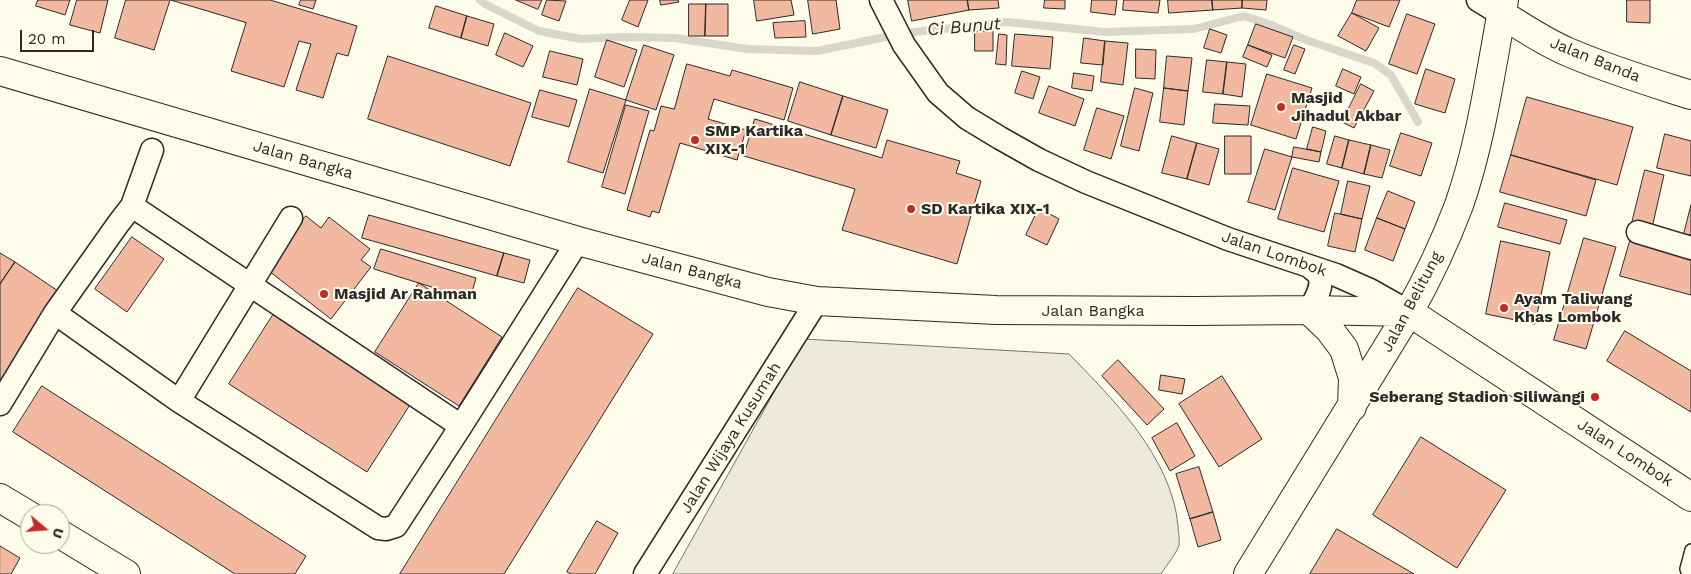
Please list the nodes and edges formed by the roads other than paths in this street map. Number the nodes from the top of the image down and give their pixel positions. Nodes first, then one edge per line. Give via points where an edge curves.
1 (881, 0) edge
2 (1478, 0) edge
3 (1502, 7) edge
4 (0, 71) edge
5 (1691, 95) edge
6 (152, 150) dead end
7 (132, 206) junction
8 (291, 218) dead end
9 (1638, 232) dead end
10 (578, 241) junction
11 (1691, 248) edge
12 (1310, 266) junction
13 (249, 285) junction
14 (817, 301) junction
15 (1309, 310) junction
16 (1409, 312) junction
17 (55, 313) junction
18 (179, 401) junction
19 (0, 404) edge
20 (1352, 407) junction
21 (461, 426) junction
22 (1691, 496) edge
23 (0, 498) edge
24 (20, 510) edge
25 (70, 540) edge
26 (1691, 550) edge
27 (126, 574) edge
28 (645, 574) edge
29 (1248, 574) edge
30 (1688, 574) edge

1 - 12 street, Jalan Lombok via 899,36 938,93 967,118 1039,160 1133,202
2 - 3 street, Jalan Banda
3 - 5 street, Jalan Banda via 1540,38 1568,52
3 - 16 street, Jalan Belitung via 1490,79 1459,205
4 - 10 street, Jalan Bangka
6 - 7 street
7 - 13 street
7 - 17 street
8 - 13 street
9 - 11 street
10 - 14 street, Jalan Bangka via 768,292
10 - 21 street
12 - 15 street via 1319,275 1320,286
12 - 16 street, Jalan Lombok via 1370,290
13 - 18 street
13 - 21 street
14 - 15 street, Jalan Bangka via 996,310
14 - 28 street, Jalan Wijaya Kusumah
15 - 16 street, Jalan Bangka
15 - 20 street via 1344,349 1353,378
16 - 20 street, Jalan Belitung
16 - 22 street, Jalan Lombok
17 - 18 street
17 - 19 street
18 - 21 street via 378,528 386,529 396,526
20 - 29 street, Jalan Belitung
23 - 24 street
25 - 27 street
26 - 30 lane via 1686,569

